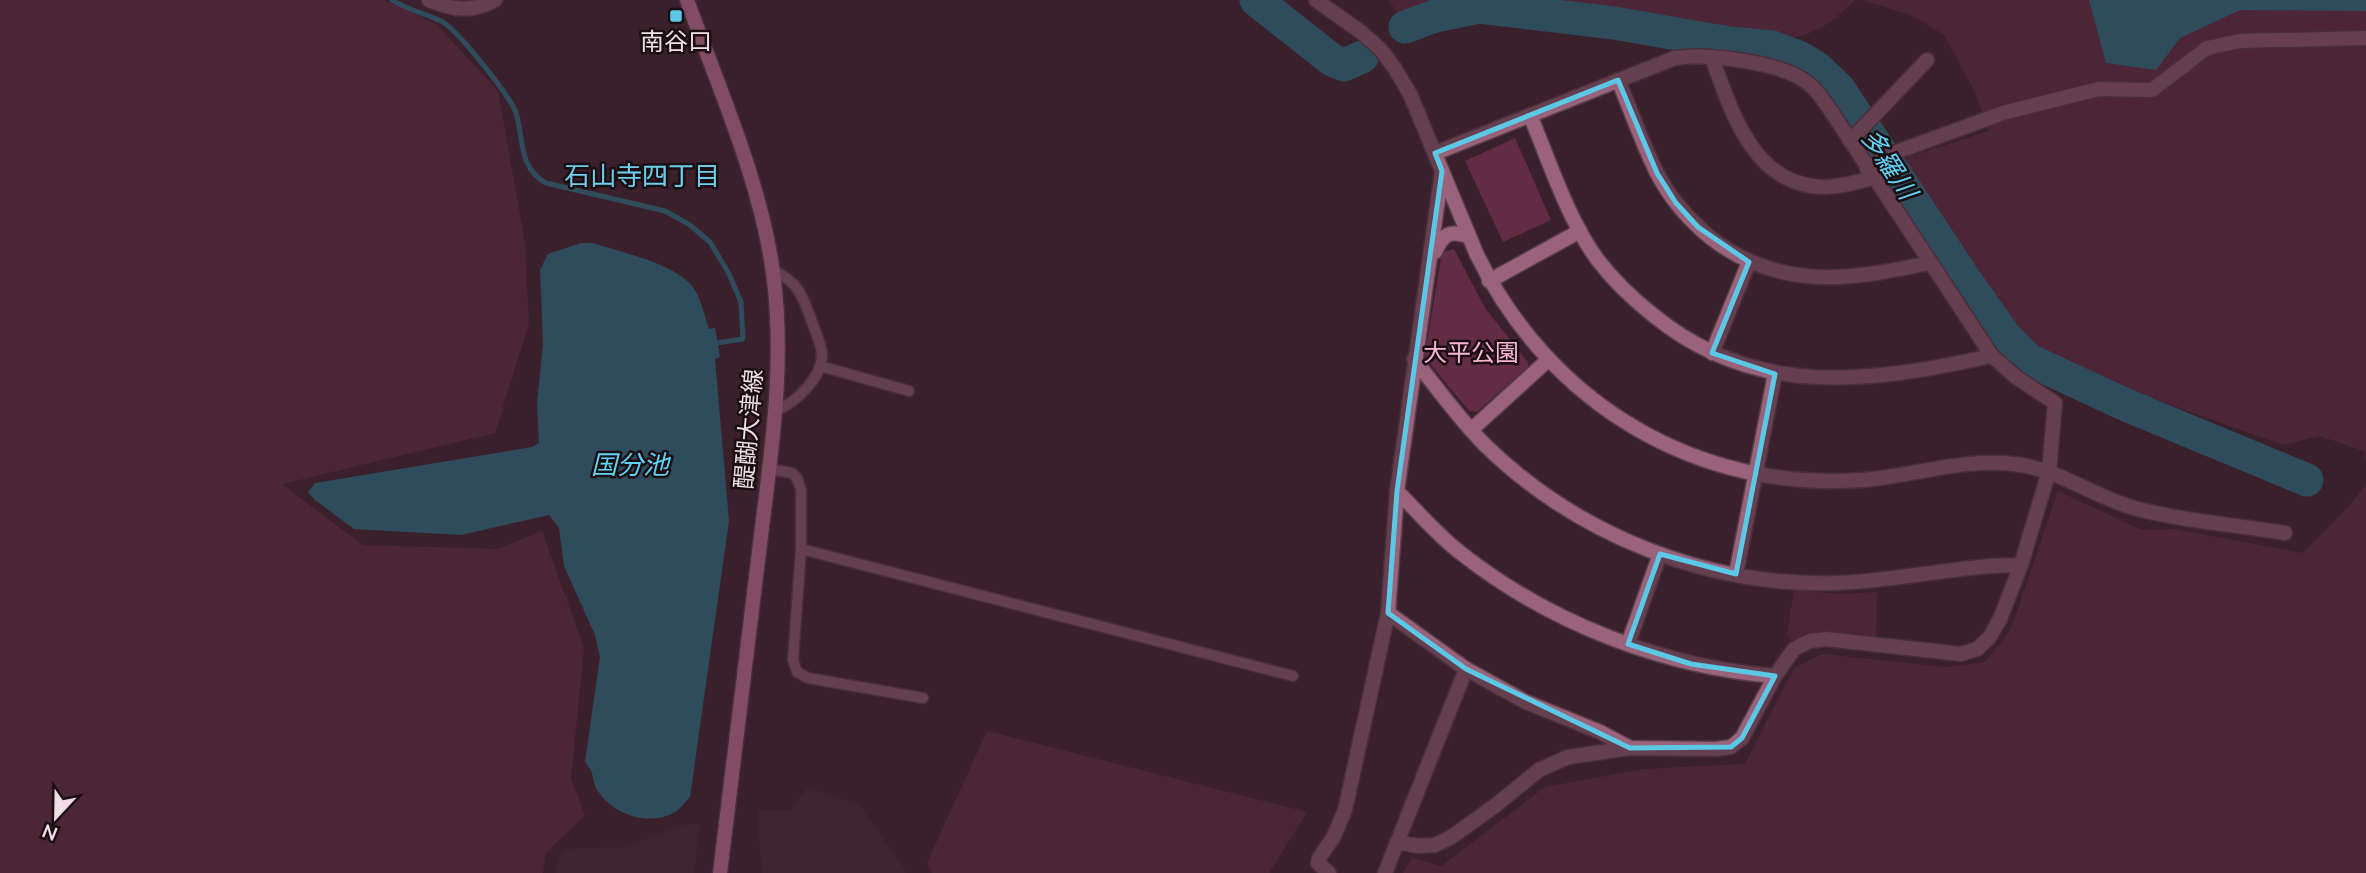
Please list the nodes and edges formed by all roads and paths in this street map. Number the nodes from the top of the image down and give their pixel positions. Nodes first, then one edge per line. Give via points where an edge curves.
1 (429, 0) edge
2 (495, 0) edge
3 (687, 0) edge
4 (1316, 0) edge
5 (2366, 38) edge
6 (1712, 58) junction
7 (1927, 60) dead end
8 (1618, 79) junction
9 (1530, 115) junction
10 (1850, 141) junction
11 (1435, 153) junction
12 (1442, 171) junction
13 (1870, 173) junction
14 (1580, 231) junction
15 (1468, 236) junction
16 (1749, 262) junction
17 (1929, 263) junction
18 (1429, 266) junction
19 (773, 270) junction
20 (1489, 281) junction
21 (1712, 353) junction
22 (1992, 356) junction
23 (1414, 359) junction
24 (1548, 360) junction
25 (820, 366) junction
26 (1775, 374) junction
27 (909, 391) dead end
28 (776, 411) junction
29 (1471, 430) junction
30 (769, 469) junction
31 (2049, 471) junction
32 (1754, 474) junction
33 (1397, 491) junction
34 (2285, 533) dead end
35 (801, 548) junction
36 (1660, 554) junction
37 (2021, 565) junction
38 (1736, 574) junction
39 (1388, 613) junction
40 (1628, 644) junction
41 (1466, 669) junction
42 (1293, 676) dead end
43 (1774, 676) junction
44 (923, 698) dead end
45 (1630, 748) junction
46 (1397, 842) junction
47 (720, 873) edge
48 (1329, 873) edge
49 (1385, 873) edge

1 - 2 street via 463,10
3 - 19 main road, 醍醐大津線 via 743,155
4 - 11 street via 1361,32 1394,66
5 - 13 street via 2240,41 2207,48 2152,90 2099,89 2003,113 1891,154
6 - 8 street via 1675,58
6 - 10 street via 1788,72 1808,83
6 - 13 street via 1734,119 1749,145 1773,170 1819,187 1847,184
7 - 10 street
8 - 9 street
8 - 16 street via 1657,173 1676,203 1698,227
9 - 11 street
9 - 14 street
10 - 13 street
11 - 12 street
12 - 15 street
12 - 18 street
13 - 17 street
14 - 20 street
14 - 21 street via 1597,259 1636,300 1667,327
15 - 18 street via 1447,233
15 - 20 street
16 - 17 street via 1786,274 1826,278
16 - 21 street
17 - 22 street
18 - 23 street
19 - 25 lane via 801,290 822,353
19 - 28 main road, 醍醐大津線 via 778,316
20 - 24 street
21 - 26 street
22 - 26 street via 1844,379
22 - 31 street via 2055,403
23 - 29 street
23 - 33 street
24 - 29 street
24 - 32 street via 1577,388 1650,437 1721,466
25 - 27 lane
25 - 28 lane via 803,394
26 - 32 street
28 - 30 main road, 醍醐大津線
29 - 36 street via 1551,500
30 - 35 lane via 797,478
30 - 47 main road, 醍醐大津線
31 - 32 street via 1991,463 1825,482
31 - 34 street via 2132,507
31 - 37 street
32 - 38 street
33 - 39 street
33 - 40 street via 1459,552 1497,580
35 - 42 lane
35 - 44 lane via 793,660 797,672 808,678
36 - 38 street
36 - 40 street
37 - 38 street via 1835,583
37 - 43 street via 2000,619 1977,649 1961,654 1810,641 1794,649
39 - 41 street
39 - 48 street via 1345,810 1318,858
40 - 43 street via 1691,664
41 - 45 street via 1526,702
41 - 46 street
43 - 45 street via 1742,738 1731,747
45 - 46 street via 1568,757 1539,770 1469,825 1435,845
46 - 49 street

